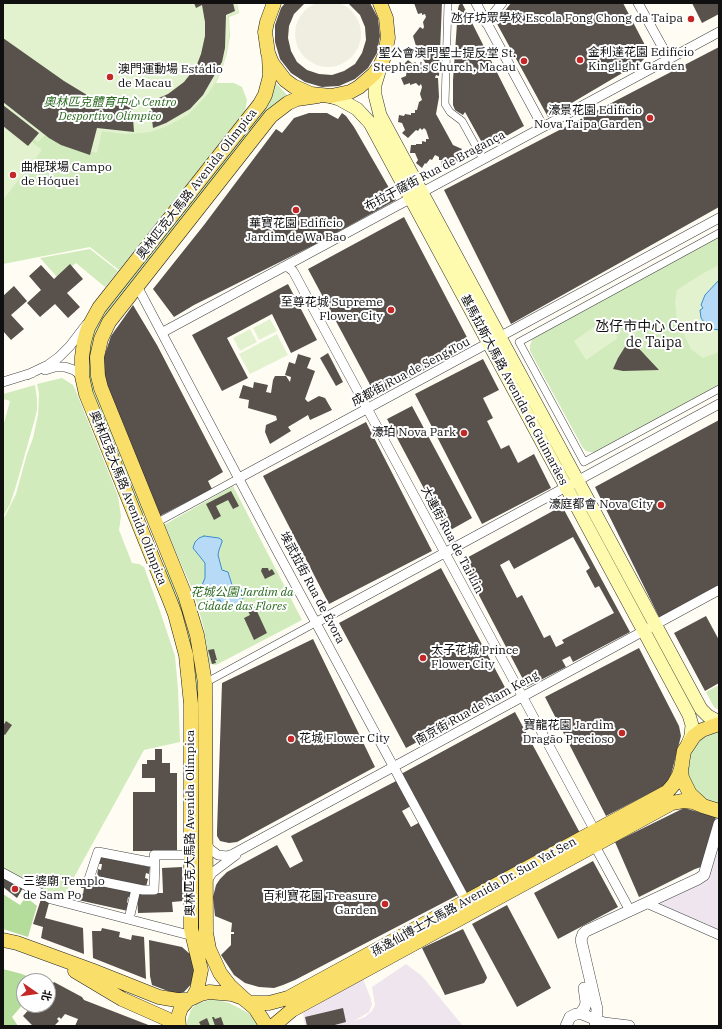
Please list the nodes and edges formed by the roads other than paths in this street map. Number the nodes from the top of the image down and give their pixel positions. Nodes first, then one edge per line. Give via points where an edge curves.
1 (268, 3) edge
2 (274, 3) edge
3 (448, 3) edge
4 (476, 3) edge
5 (502, 3) edge
6 (638, 3) edge
7 (383, 7) edge
8 (267, 22) junction
9 (486, 23) junction
10 (719, 32) edge
11 (269, 56) junction
12 (669, 59) junction
13 (381, 64) junction
14 (324, 96) junction
15 (543, 127) junction
16 (483, 159) junction
17 (416, 195) junction
18 (719, 218) edge
19 (719, 233) edge
20 (296, 260) junction
21 (283, 267) junction
22 (293, 271) junction
23 (137, 286) junction
24 (99, 308) junction
25 (163, 332) junction
26 (494, 340) junction
27 (27, 375) junction
28 (82, 376) junction
29 (3, 382) edge
30 (719, 389) edge
31 (719, 404) edge
32 (367, 409) junction
33 (239, 478) junction
34 (572, 484) junction
35 (137, 520) junction
36 (156, 524) junction
37 (146, 540) junction
38 (445, 553) junction
39 (719, 590) edge
40 (317, 622) junction
41 (650, 628) junction
42 (205, 683) junction
43 (523, 697) junction
44 (719, 723) edge
45 (687, 746) junction
46 (682, 765) junction
47 (394, 767) junction
48 (703, 806) junction
49 (719, 811) edge
50 (719, 824) edge
51 (595, 831) junction
52 (205, 838) junction
53 (595, 846) junction
54 (247, 847) junction
55 (191, 855) junction
56 (154, 863) junction
57 (706, 867) junction
58 (3, 873) edge
59 (136, 888) junction
60 (205, 889) junction
61 (466, 901) junction
62 (646, 903) junction
63 (628, 907) junction
64 (129, 919) junction
65 (719, 935) edge
66 (193, 936) junction
67 (3, 940) edge
68 (113, 986) junction
69 (190, 998) junction
70 (246, 1000) junction
71 (596, 1021) edge
72 (564, 1025) edge
73 (177, 1026) edge
74 (265, 1026) edge
75 (273, 1026) edge
76 (629, 1026) edge

1 - 8 main road, 奧林匹克大馬路 Avenida Olímpica
2 - 8 main road
3 - 16 street via 445,104 449,111 463,122
4 - 9 street
5 - 9 street
6 - 12 street
7 - 13 main road via 388,38
8 - 11 main road, 奧林匹克大馬路 Avenida Olímpica via 266,43
9 - 15 street
10 - 12 street, 布拉干薩街 Rua de Bragança
11 - 14 main road via 284,80 302,91
11 - 24 main road, 奧林匹克大馬路 Avenida Olímpica via 270,76 260,104
12 - 15 street, 布拉干薩街 Rua de Bragança
13 - 14 main road, 奧林匹克大馬路 Avenida Olímpica via 359,87 341,95
13 - 17 main road, 基馬拉斯大馬路 Avenida de Guimarães via 375,85 377,106
14 - 17 main road, 基馬拉斯大馬路 Avenida de Guimarães via 348,103 364,115
14 - 23 main road, 奧林匹克大馬路 Avenida Olímpica via 307,96 288,103 271,116
15 - 16 street, 布拉干薩街 Rua de Bragança
16 - 17 street, 布拉干薩街 Rua de Bragança
17 - 20 street, 布拉干薩街 Rua de Bragança
17 - 26 main road, 基馬拉斯大馬路 Avenida de Guimarães
18 - 26 street, 成都街 Rua de Seng Tou
19 - 30 street via 519,342 584,462
20 - 21 street, 布拉干薩街 Rua de Bragança
20 - 22 street via 292,265
21 - 22 street
21 - 25 street, 布拉干薩街 Rua de Bragança
22 - 32 street, 大連街 Rua de Tai Lin
23 - 25 street, 埃武拉街 Rua de Évora
23 - 36 main road, 奧林匹克大馬路 Avenida Olímpica via 106,328 99,345 97,370 101,388
24 - 27 street via 70,346 48,365
24 - 28 main road, 奧林匹克大馬路 Avenida Olímpica via 84,342
25 - 33 street, 埃武拉街 Rua de Évora
26 - 32 street, 成都街 Rua de Seng Tou
26 - 34 main road, 基馬拉斯大馬路 Avenida de Guimarães
27 - 28 street via 60,366 74,370
27 - 29 street
28 - 35 main road, 奧林匹克大馬路 Avenida Olímpica via 86,394
31 - 34 street
32 - 33 street, 成都街 Rua de Seng Tou
32 - 38 street, 大連街 Rua de Tai Lin
33 - 36 street, 成都街 Rua de Seng Tou
33 - 40 street, 埃武拉街 Rua de Évora
34 - 38 street
34 - 41 main road, 基馬拉斯大馬路 Avenida de Guimarães
35 - 36 main road via 150,517
35 - 37 main road, 奧林匹克大馬路 Avenida Olímpica
36 - 37 main road
36 - 42 main road, 奧林匹克大馬路 Avenida Olímpica via 190,609 201,652
37 - 55 main road, 奧林匹克大馬路 Avenida Olímpica via 175,614 186,655 191,704
38 - 40 street
38 - 43 street, 大連街 Rua de Tai Lin
39 - 41 street, 南京街 Rua de Nam Keng
40 - 42 street
40 - 47 street, 埃武拉街 Rua de Évora
41 - 43 street, 南京街 Rua de Nam Keng
41 - 44 main road, 基馬拉斯大馬路 Avenida de Guimarães via 701,709
41 - 45 main road, 基馬拉斯大馬路 Avenida de Guimarães via 690,715 691,736
42 - 52 main road, 奧林匹克大馬路 Avenida Olímpica
43 - 47 street, 南京街 Rua de Nam Keng
43 - 51 street, 大連街 Rua de Tai Lin
44 - 45 main road via 702,730
45 - 46 main road
46 - 48 main road via 685,786
46 - 51 main road, 孫逸仙博士大馬路 Avenida Dr. Sun Yat Sen via 674,784 667,792
47 - 54 street, 南京街 Rua de Nam Keng
47 - 61 street, 埃武拉街 Rua de Évora
48 - 49 main road, 孫逸仙博士大馬路 Avenida Dr. Sun Yat Sen
48 - 53 main road, 孫逸仙博士大馬路 Avenida Dr. Sun Yat Sen via 683,801 672,803
50 - 57 street
51 - 61 main road, 孫逸仙博士大馬路 Avenida Dr. Sun Yat Sen
52 - 54 street, 南京街 Rua de Nam Keng via 210,849 221,855 227,856
52 - 60 main road, 奧林匹克大馬路 Avenida Olímpica
53 - 63 street
53 - 75 main road, 孫逸仙博士大馬路 Avenida Dr. Sun Yat Sen via 292,1010
54 - 60 street, 南京街 Rua de Nam Keng via 212,873
55 - 56 street via 154,855
55 - 66 main road, 奧林匹克大馬路 Avenida Olímpica
56 - 59 street via 154,890
56 - 59 street via 98,852 89,879
57 - 62 street via 704,875 698,879
57 - 63 street via 696,877
58 - 64 street via 51,899
59 - 64 street
60 - 70 main road, 奧林匹克大馬路 Avenida Olímpica via 205,925 209,949 225,980
61 - 70 main road, 孫逸仙博士大馬路 Avenida Dr. Sun Yat Sen via 288,998 269,1003
62 - 65 street
62 - 71 street via 583,934 581,940
63 - 71 street via 579,931 575,938 586,998 585,1007
64 - 66 street
66 - 69 main road, 奧林匹克大馬路 Avenida Olímpica via 200,970 197,990
67 - 68 main road via 44,953
68 - 69 main road, 孫逸仙博士大馬路 Avenida Dr. Sun Yat Sen via 177,1000
68 - 73 main road via 122,999
69 - 70 main road, 孫逸仙博士大馬路 Avenida Dr. Sun Yat Sen via 209,992 232,994
69 - 73 main road, 奧林匹克大馬路 Avenida Olímpica via 181,1008
70 - 74 main road, 奧林匹克大馬路 Avenida Olímpica via 260,1015
71 - 72 street via 573,1015
71 - 76 street

